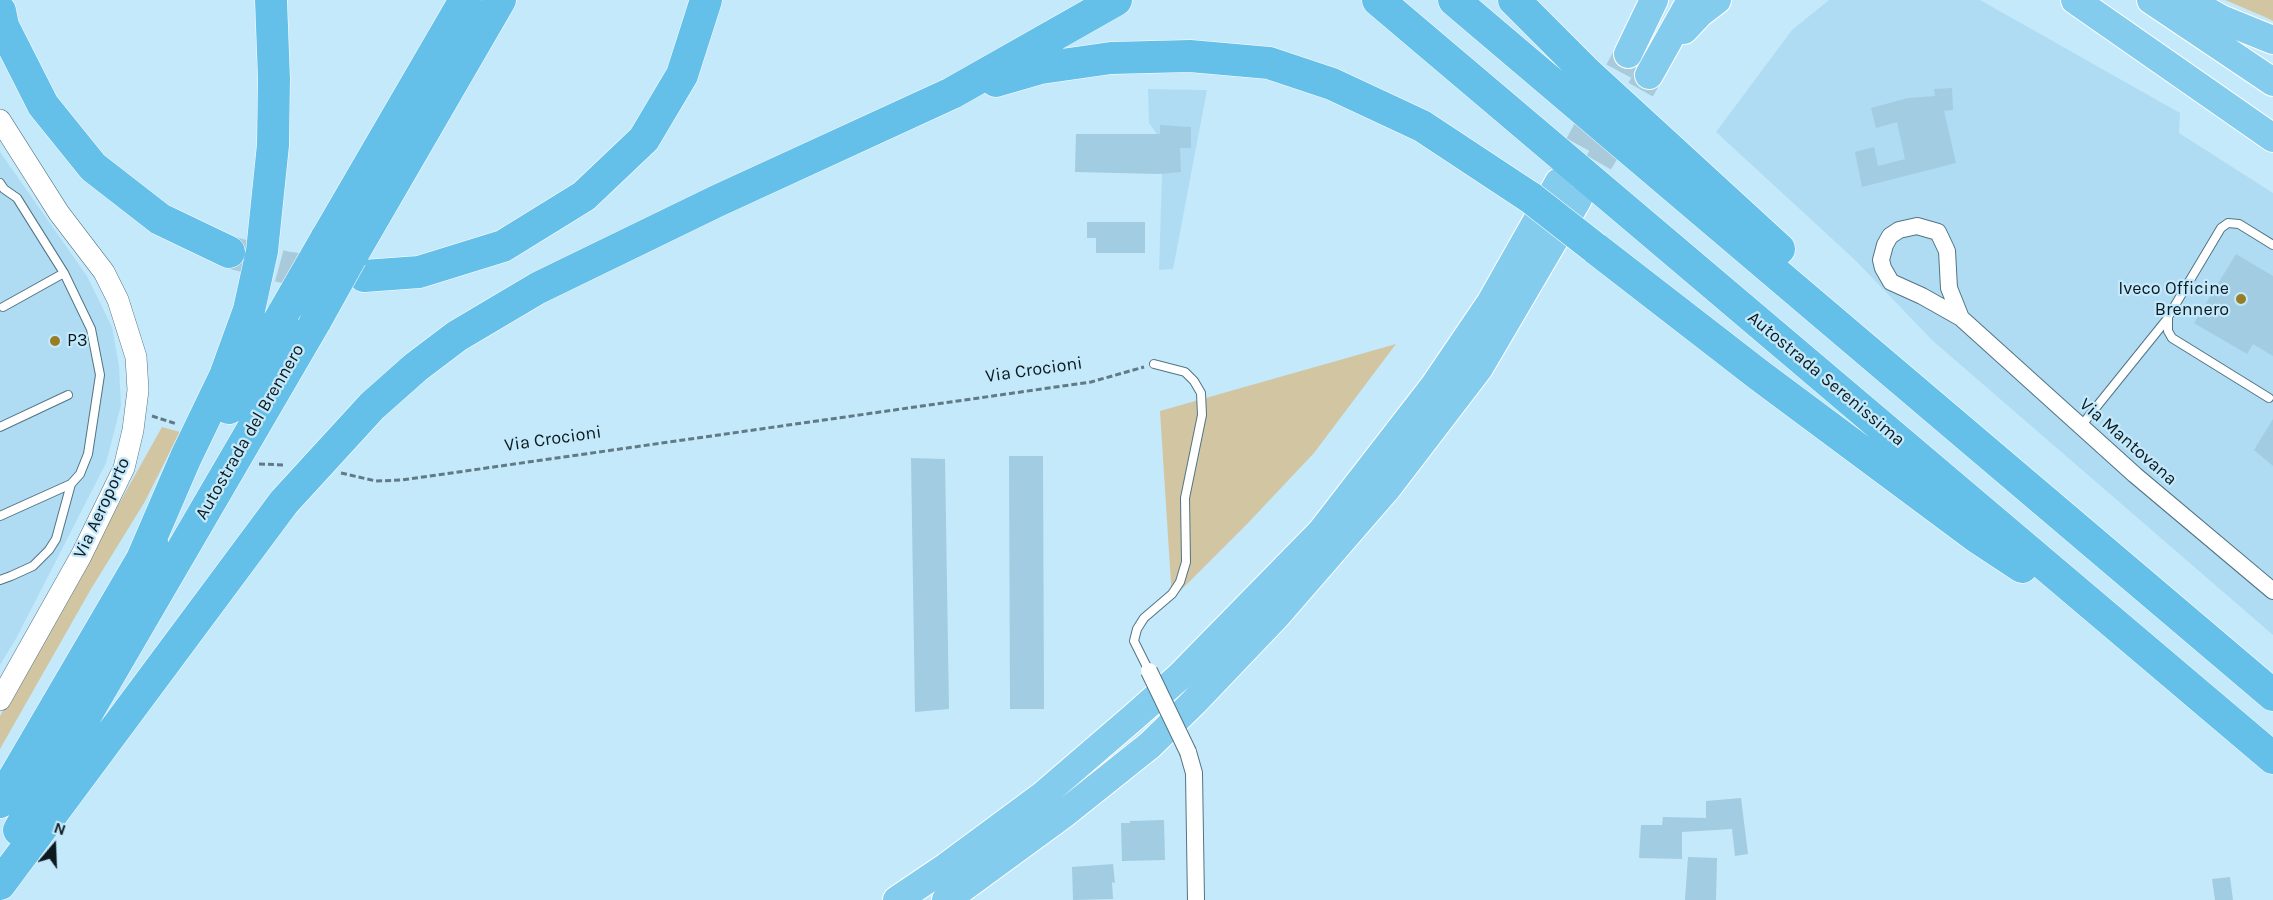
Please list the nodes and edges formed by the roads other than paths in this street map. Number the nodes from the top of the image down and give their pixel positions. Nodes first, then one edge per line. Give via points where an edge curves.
1 (271, 0) edge
2 (465, 0) edge
3 (500, 0) edge
4 (706, 0) edge
5 (1116, 0) edge
6 (1454, 0) edge
7 (1514, 0) edge
8 (1654, 0) edge
9 (1691, 0) edge
10 (1717, 0) edge
11 (2075, 0) edge
12 (2151, 0) edge
13 (2188, 0) edge
14 (1381, 3) edge
15 (0, 11) edge
16 (2273, 40) edge
17 (1628, 54) tunnel mouth
18 (2273, 82) edge
19 (952, 93) junction
20 (0, 120) edge
21 (2273, 138) edge
22 (1, 188) edge
23 (2273, 245) edge
24 (229, 252) tunnel mouth
25 (358, 267) junction
26 (64, 273) junction
27 (1, 306) edge
28 (2168, 317) junction
29 (1961, 318) junction
30 (1154, 364) road end
31 (68, 395) dead end
32 (2269, 398) dead end
33 (2081, 426) junction
34 (0, 427) edge
35 (2004, 467) junction
36 (71, 484) junction
37 (0, 516) edge
38 (142, 559) junction
39 (0, 580) edge
40 (2273, 591) edge
41 (2130, 636) junction
42 (1149, 671) joint
43 (2273, 695) edge
44 (0, 700) edge
45 (2273, 758) edge
46 (0, 802) edge
47 (0, 863) edge
48 (0, 884) edge
49 (897, 900) edge
50 (946, 900) edge
51 (1196, 900) edge

1 - 38 highway via 273,145 262,251 249,310 225,376
2 - 38 highway, Autostrada del Brennero, bridge
3 - 25 highway, Autostrada del Brennero
4 - 25 highway via 682,75 644,139 584,196 503,246 419,272
5 - 19 highway
6 - 35 highway
7 - 35 highway via 1586,72 1916,371
8 - 17 highway
9 - 10 highway via 1655,64 1700,13
11 - 21 highway
12 - 18 highway
13 - 16 highway via 2221,19
14 - 41 highway, Autostrada Serenissima
15 - 24 highway via 3,26 43,105 93,167 160,219
19 - 41 highway, bridge via 1041,68 1111,58 1190,56 1269,63 1332,84 1422,126 1531,198 1978,538
19 - 48 highway via 538,288 416,366 372,406 284,502
20 - 44 street, Via Aeroporto via 59,213 104,272 118,300 136,357 138,390 134,430 124,468 81,555
22 - 26 lane via 17,198
23 - 28 lane via 2239,224 2228,223 2221,228
25 - 47 highway, Autostrada del Brennero, bridge via 316,320
26 - 27 lane
26 - 36 lane via 91,329 100,375 88,454
28 - 32 lane via 2172,338
28 - 33 lane
29 - 29 street, Via Mantovana via 1949,288 1947,251 1938,232 1917,226 1890,236 1881,260 1891,282
29 - 33 street, Via Mantovana
30 - 42 lane via 1185,372 1194,381 1201,393 1202,415 1185,498 1186,562 1180,582 1144,618 1134,641
31 - 34 lane
33 - 40 street, Via Mantovana
35 - 43 highway
36 - 37 lane
36 - 39 lane via 56,539 49,550 33,566
38 - 46 highway, Autostrada del Brennero
41 - 45 highway, Autostrada Serenissima
42 - 51 street, bridge via 1194,773
49 - 50 highway via 1042,796 1101,745 1179,677 1321,532 1441,377 1569,191 1479,368 1388,487 1277,615 1150,745

